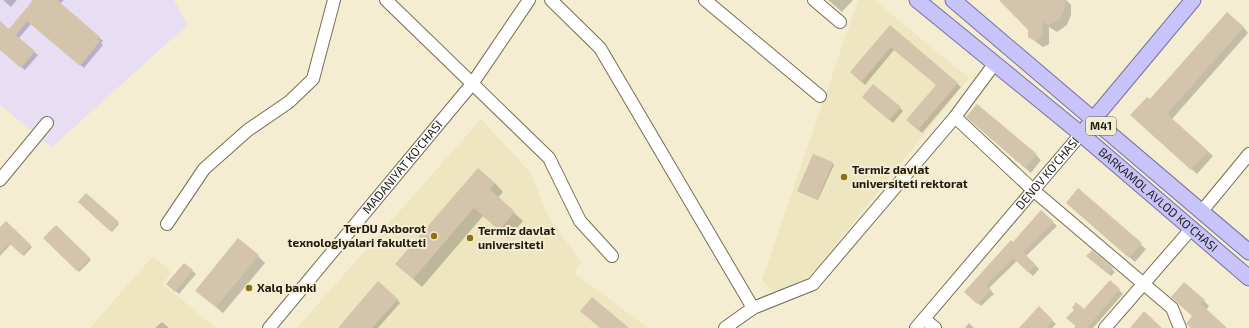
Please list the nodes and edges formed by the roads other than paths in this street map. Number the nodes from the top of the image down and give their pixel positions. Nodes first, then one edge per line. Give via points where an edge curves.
1 (334, 0) edge
2 (386, 0) edge
3 (529, 0) edge
4 (551, 0) edge
5 (705, 0) edge
6 (814, 0) edge
7 (917, 0) edge
8 (953, 0) edge
9 (1193, 0) edge
10 (840, 22) dead end
11 (995, 63) junction
12 (472, 84) junction
13 (820, 96) dead end
14 (955, 117) junction
15 (1093, 119) junction
16 (47, 123) dead end
17 (1081, 134) junction
18 (1249, 154) edge
19 (0, 180) edge
20 (1033, 190) junction
21 (1202, 211) junction
22 (167, 224) dead end
23 (1192, 228) junction
24 (1249, 252) edge
25 (612, 256) dead end
26 (1249, 278) edge
27 (1144, 283) junction
28 (753, 308) junction
29 (924, 319) junction
30 (269, 328) edge
31 (725, 328) edge
32 (916, 328) edge
33 (935, 328) edge
34 (1105, 328) edge
35 (1180, 328) edge

1 - 22 street via 313,79 289,102 248,130 204,169
2 - 12 street
3 - 12 street, MADANIYAT KO'CHASI
4 - 28 street via 600,48
5 - 13 street
6 - 10 street
7 - 11 main road, BARKAMOL AVLOD KO'CHASI / M41
8 - 15 main road, BARKAMOL AVLOD KO'CHASI / M41
9 - 15 main road, DENOV KO'CHASI
11 - 14 street
11 - 17 main road, BARKAMOL AVLOD KO'CHASI / M41
12 - 25 street via 549,158 580,221
12 - 30 street, MADANIYAT KO'CHASI
14 - 20 street
14 - 28 street via 813,284
15 - 17 main road, DENOV KO'CHASI
15 - 21 main road, BARKAMOL AVLOD KO'CHASI / M41
16 - 19 street
17 - 20 street, DENOV KO'CHASI
17 - 23 main road, BARKAMOL AVLOD KO'CHASI / M41
18 - 21 street
20 - 27 street
20 - 29 street, DENOV KO'CHASI
21 - 24 main road, BARKAMOL AVLOD KO'CHASI / M41
23 - 26 main road, BARKAMOL AVLOD KO'CHASI / M41
23 - 27 street
27 - 34 street
27 - 35 street via 1172,308
28 - 31 street
29 - 32 street, DENOV KO'CHASI
29 - 33 street

